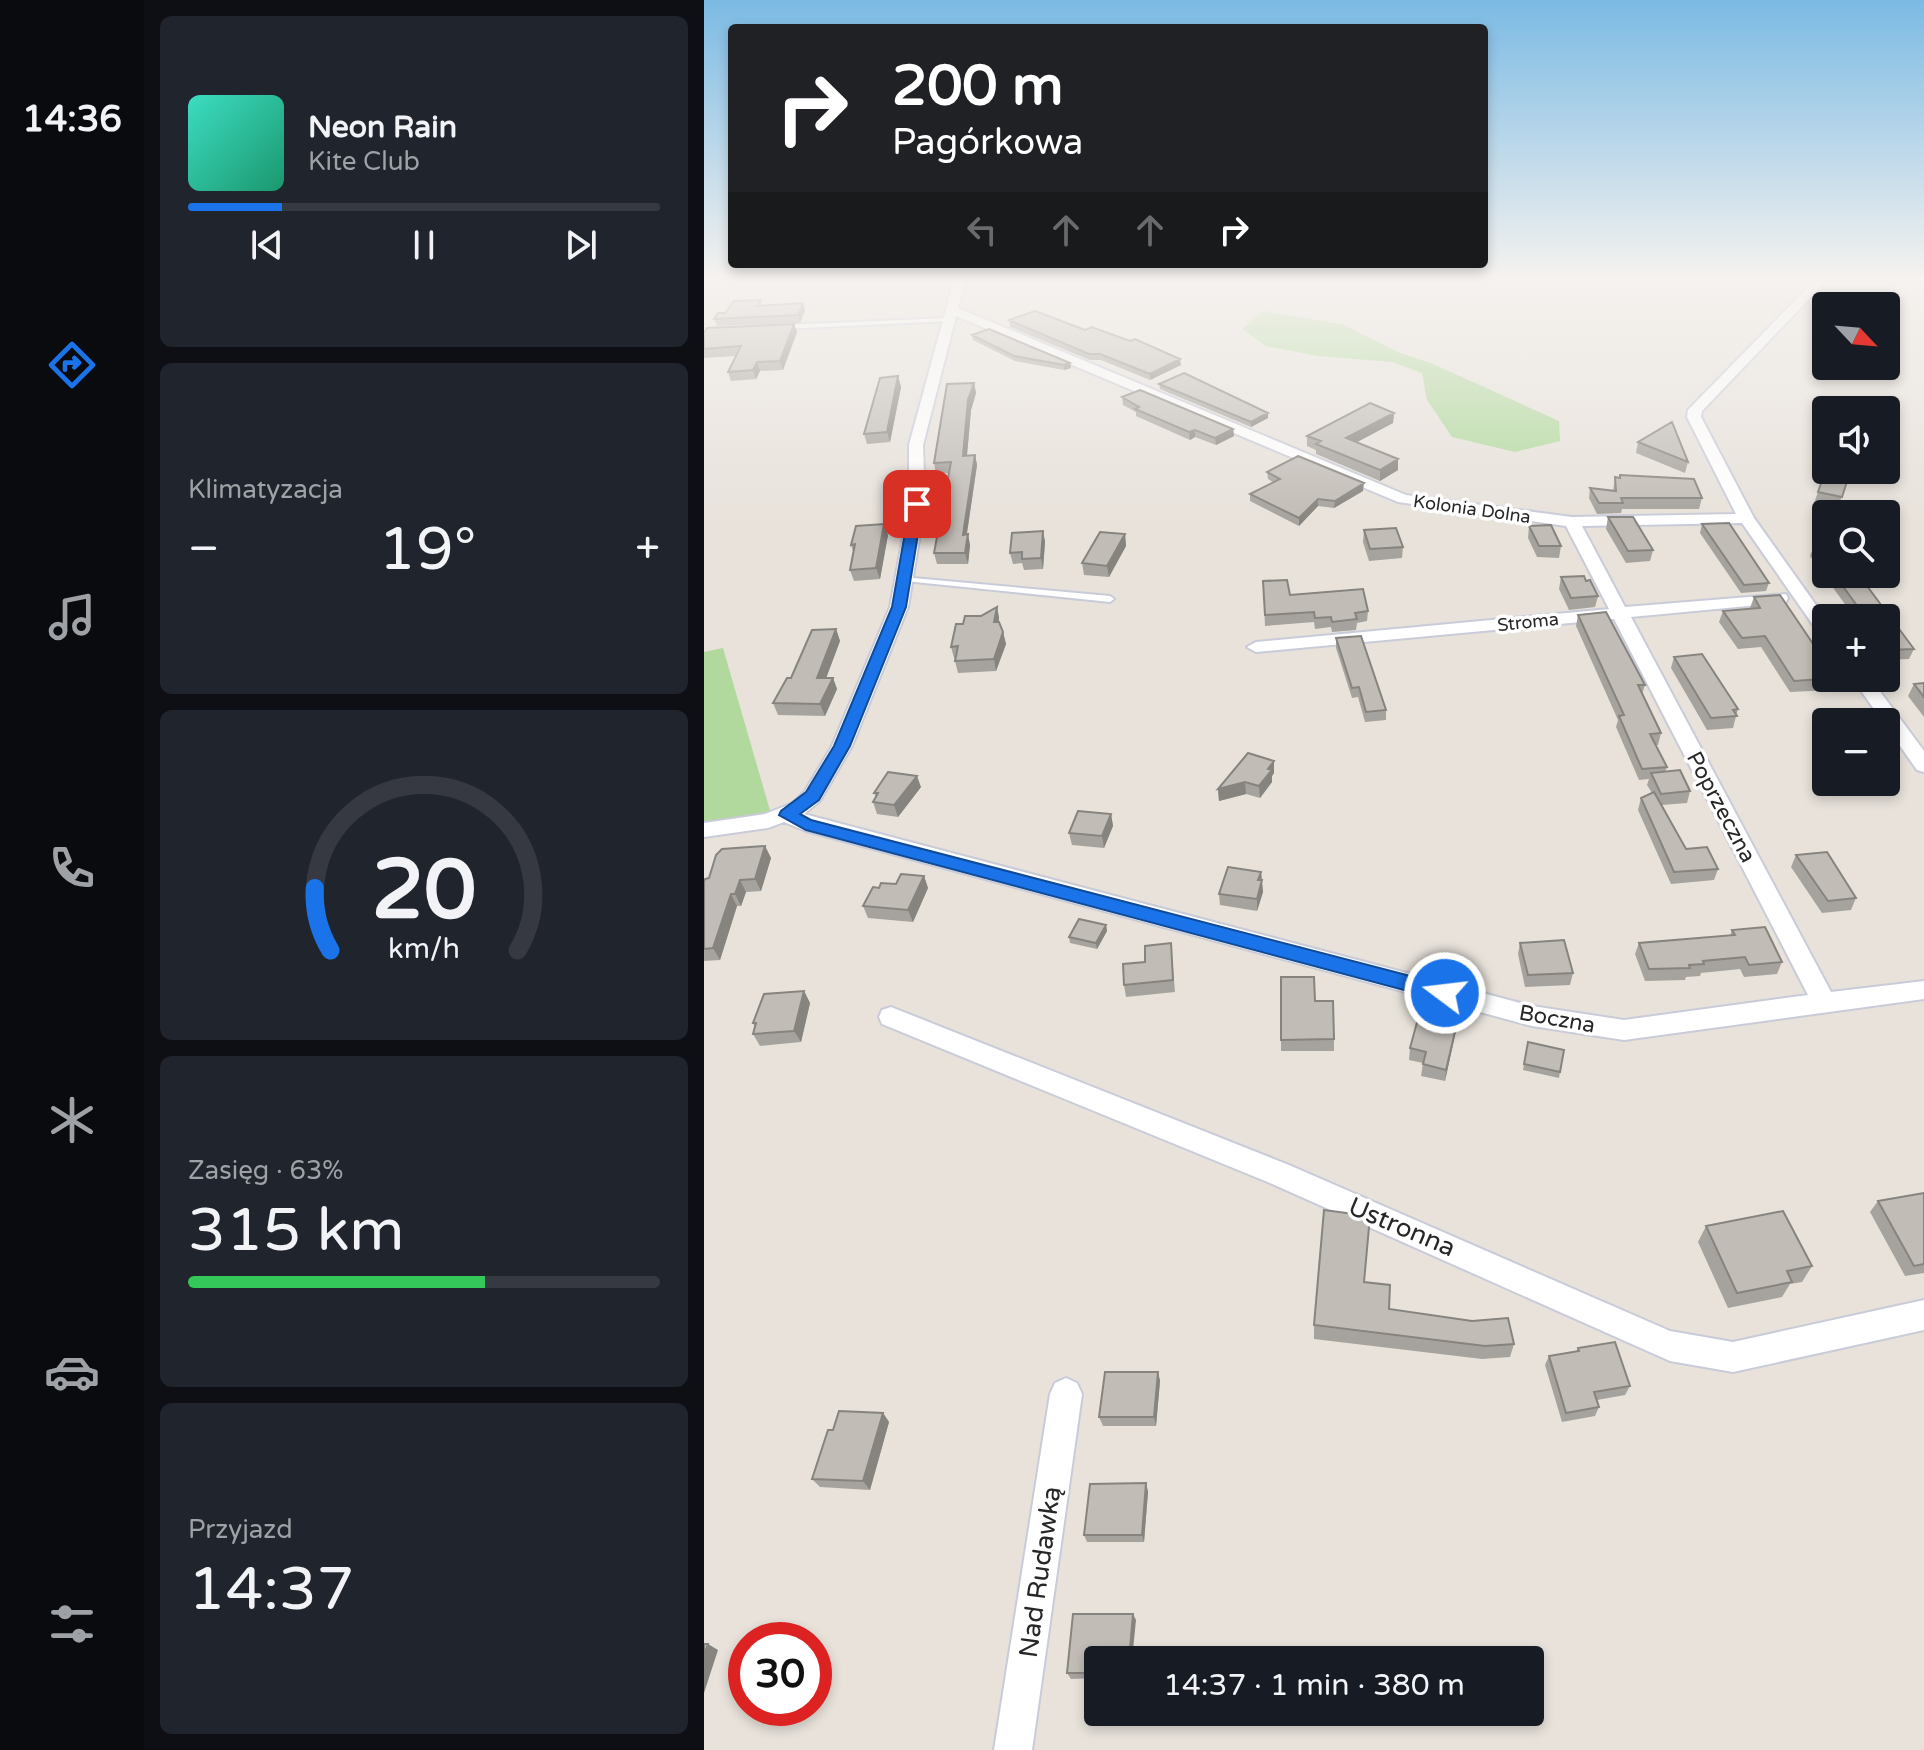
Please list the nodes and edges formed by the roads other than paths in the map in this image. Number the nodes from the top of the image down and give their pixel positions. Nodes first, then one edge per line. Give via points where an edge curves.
1 (939, 358) edge
2 (1054, 358) edge
3 (1746, 358) edge
4 (1746, 518) junction
5 (1572, 522) junction
6 (905, 579) junction
7 (1801, 596) junction
8 (1110, 599) dead end
9 (1812, 611) edge
10 (1619, 612) junction
11 (1256, 647) dead end
12 (1871, 692) edge
13 (1924, 765) edge
14 (787, 815) junction
15 (704, 830) edge
16 (1924, 990) edge
17 (1824, 1002) junction
18 (891, 1017) dead end
19 (1924, 1315) edge
20 (1066, 1394) dead end
21 (1013, 1750) edge

1 - 6 street via 916,445 917,504
2 - 5 street, Kolonia Dolna via 1392,496
3 - 4 street via 1694,417
4 - 5 street, Kolonia Dolna
4 - 7 street
5 - 10 street, Poprzeczna
6 - 8 lane
6 - 14 street via 899,607 842,746 813,796
7 - 9 street
7 - 10 street, Stroma
10 - 11 street, Stroma
10 - 17 street, Poprzeczna
12 - 13 street
14 - 15 street
14 - 17 street, Boczna via 836,833 1582,1026 1624,1030
16 - 17 street
18 - 19 street, Ustronna via 1390,1221 1665,1347 1733,1357
20 - 21 street, Nad Rudawką

